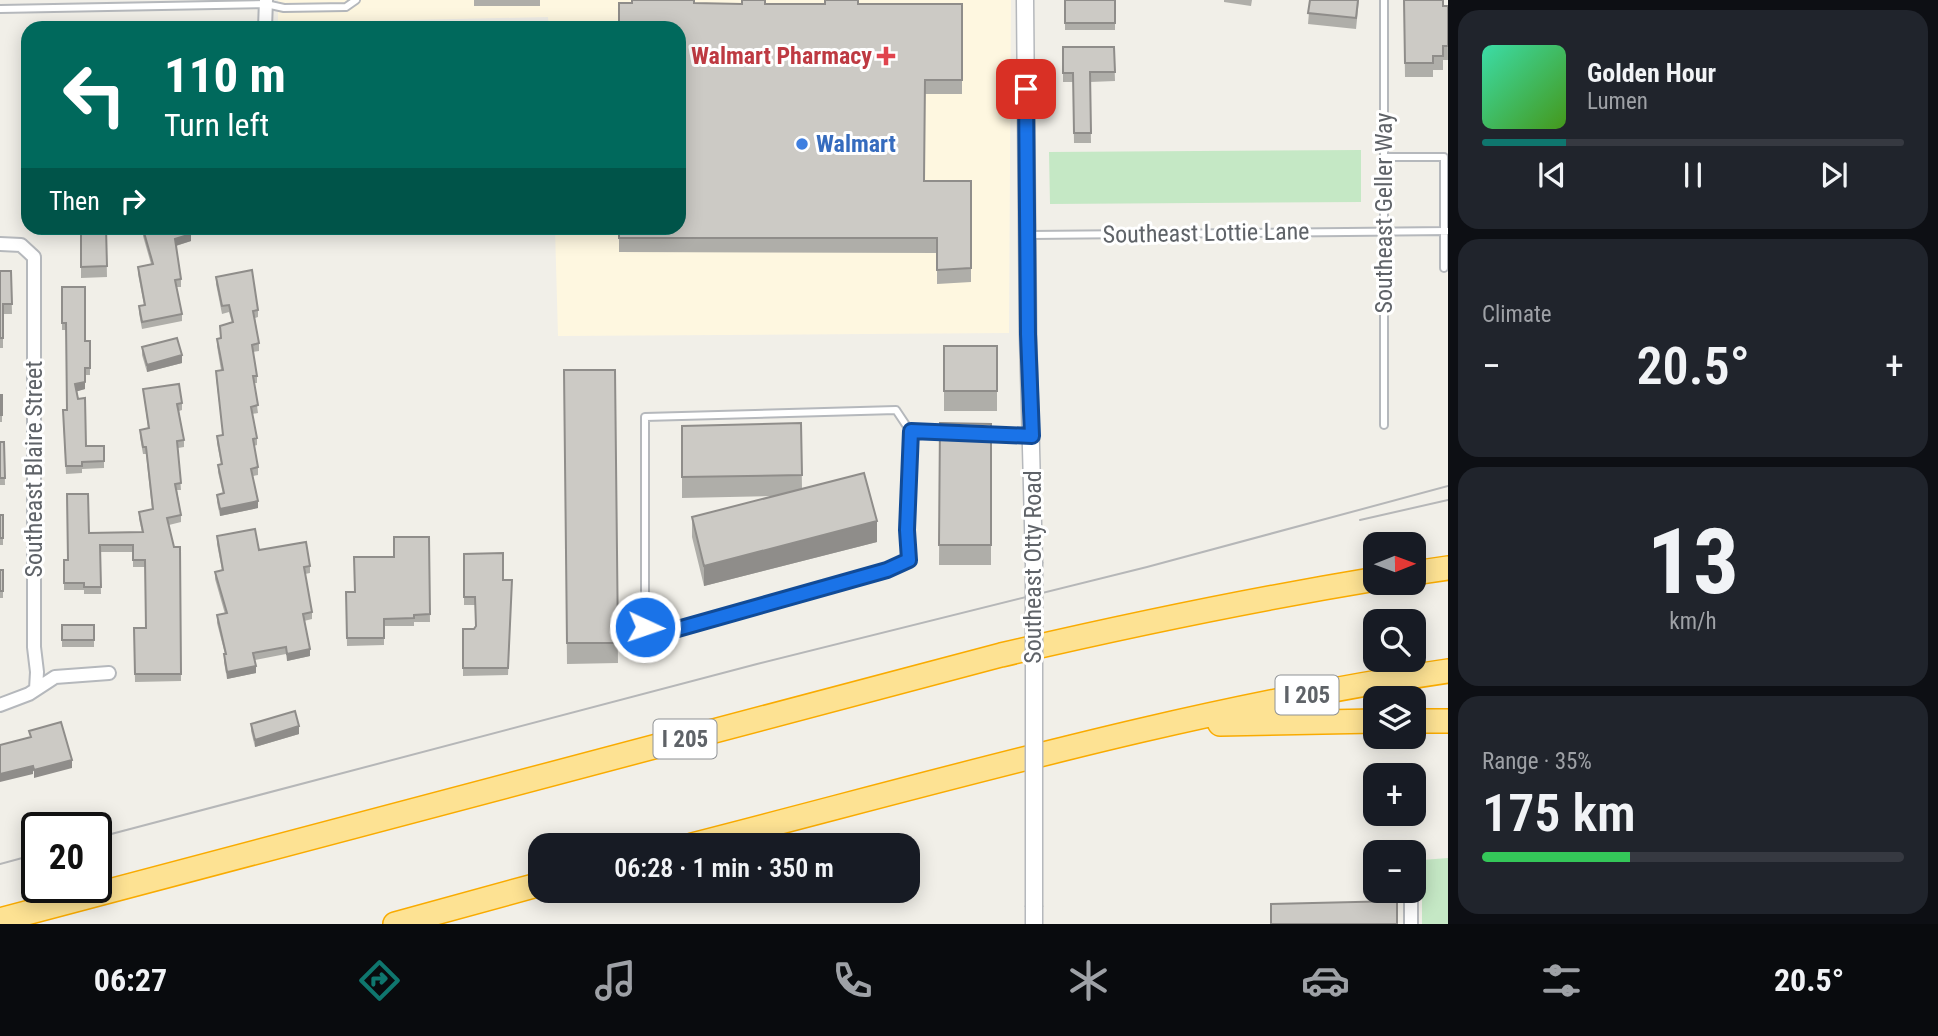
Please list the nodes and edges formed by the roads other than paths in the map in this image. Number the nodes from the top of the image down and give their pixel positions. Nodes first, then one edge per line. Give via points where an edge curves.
1 (356, 0) edge
2 (1025, 0) edge
3 (1384, 0) edge
4 (266, 2) edge
5 (0, 9) edge
6 (265, 21) edge
7 (1384, 157) junction
8 (1446, 231) edge
9 (1384, 232) junction
10 (1028, 235) junction
11 (0, 244) edge
12 (1444, 268) dead end
13 (1384, 425) dead end
14 (911, 431) junction
15 (951, 433) edge
16 (978, 434) edge
17 (1032, 436) junction
18 (1448, 568) edge
19 (1426, 571) edge
20 (1363, 581) edge
21 (1448, 671) edge
22 (109, 673) dead end
23 (36, 689) junction
24 (0, 705) edge
25 (1363, 721) edge
26 (1426, 721) edge
27 (1448, 721) edge
28 (1168, 725) junction
29 (738, 833) edge
30 (528, 888) edge
31 (1411, 903) edge
32 (0, 920) edge
33 (394, 924) edge
34 (1034, 924) edge
35 (1411, 924) edge

1 - 4 lane via 346,7 284,8
2 - 10 street, Southeast Otty Road
3 - 7 lane, Southeast Geller Way
4 - 5 lane
4 - 6 street
7 - 8 lane via 1444,157
7 - 9 lane, Southeast Geller Way
8 - 9 lane, Southeast Lottie Lane
8 - 12 lane
9 - 10 lane, Southeast Lottie Lane
9 - 13 lane, Southeast Geller Way
10 - 17 street, Southeast Otty Road
11 - 23 street, Southeast Blaire Street via 21,245 34,257
14 - 14 lane via 896,410 645,417 645,627 674,630 909,560
14 - 15 lane
16 - 17 lane
17 - 34 street, Southeast Otty Road, bridge
18 - 19 highway
20 - 32 highway, I 205 via 1001,655
21 - 28 highway, I 205 via 1322,691
22 - 23 street via 55,677
23 - 24 street
25 - 28 highway
26 - 27 highway
28 - 29 highway, I 205
30 - 33 highway
31 - 35 street

